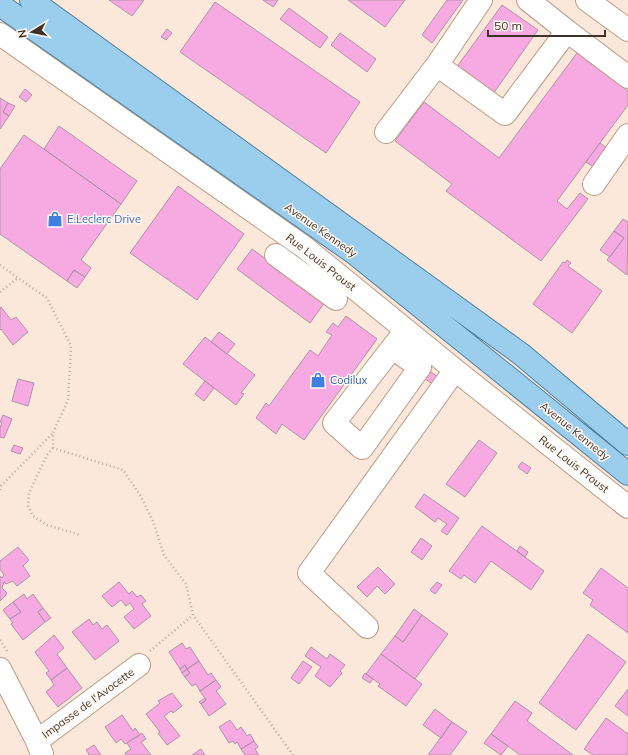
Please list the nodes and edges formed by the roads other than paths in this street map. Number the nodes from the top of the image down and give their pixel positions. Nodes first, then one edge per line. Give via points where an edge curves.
1 (31, 0) edge
2 (481, 0) edge
3 (528, 0) edge
4 (587, 0) edge
5 (0, 5) edge
6 (628, 30) edge
7 (567, 31) junction
8 (0, 34) edge
9 (437, 65) junction
10 (628, 77) edge
11 (386, 132) dead end
12 (628, 135) edge
13 (594, 184) dead end
14 (276, 255) dead end
15 (336, 299) dead end
16 (406, 330) junction
17 (392, 348) dead end
18 (455, 370) junction
19 (628, 444) edge
20 (628, 474) edge
21 (628, 507) edge
22 (367, 627) dead end
23 (139, 665) road end
24 (0, 669) edge
25 (40, 748) edge

1 - 19 main road, Avenue Kennedy via 521,354
2 - 9 street
3 - 7 street
4 - 6 street
5 - 20 main road, Avenue Kennedy via 354,253
7 - 9 street via 505,114
7 - 10 street
8 - 16 street, Rue Louis Proust via 304,247
9 - 11 street
12 - 13 street
14 - 15 street
16 - 17 street
16 - 18 street, Rue Louis Proust
18 - 21 street, Rue Louis Proust
18 - 22 street via 309,573
23 - 25 street, Impasse de l'Avocette
24 - 25 street

